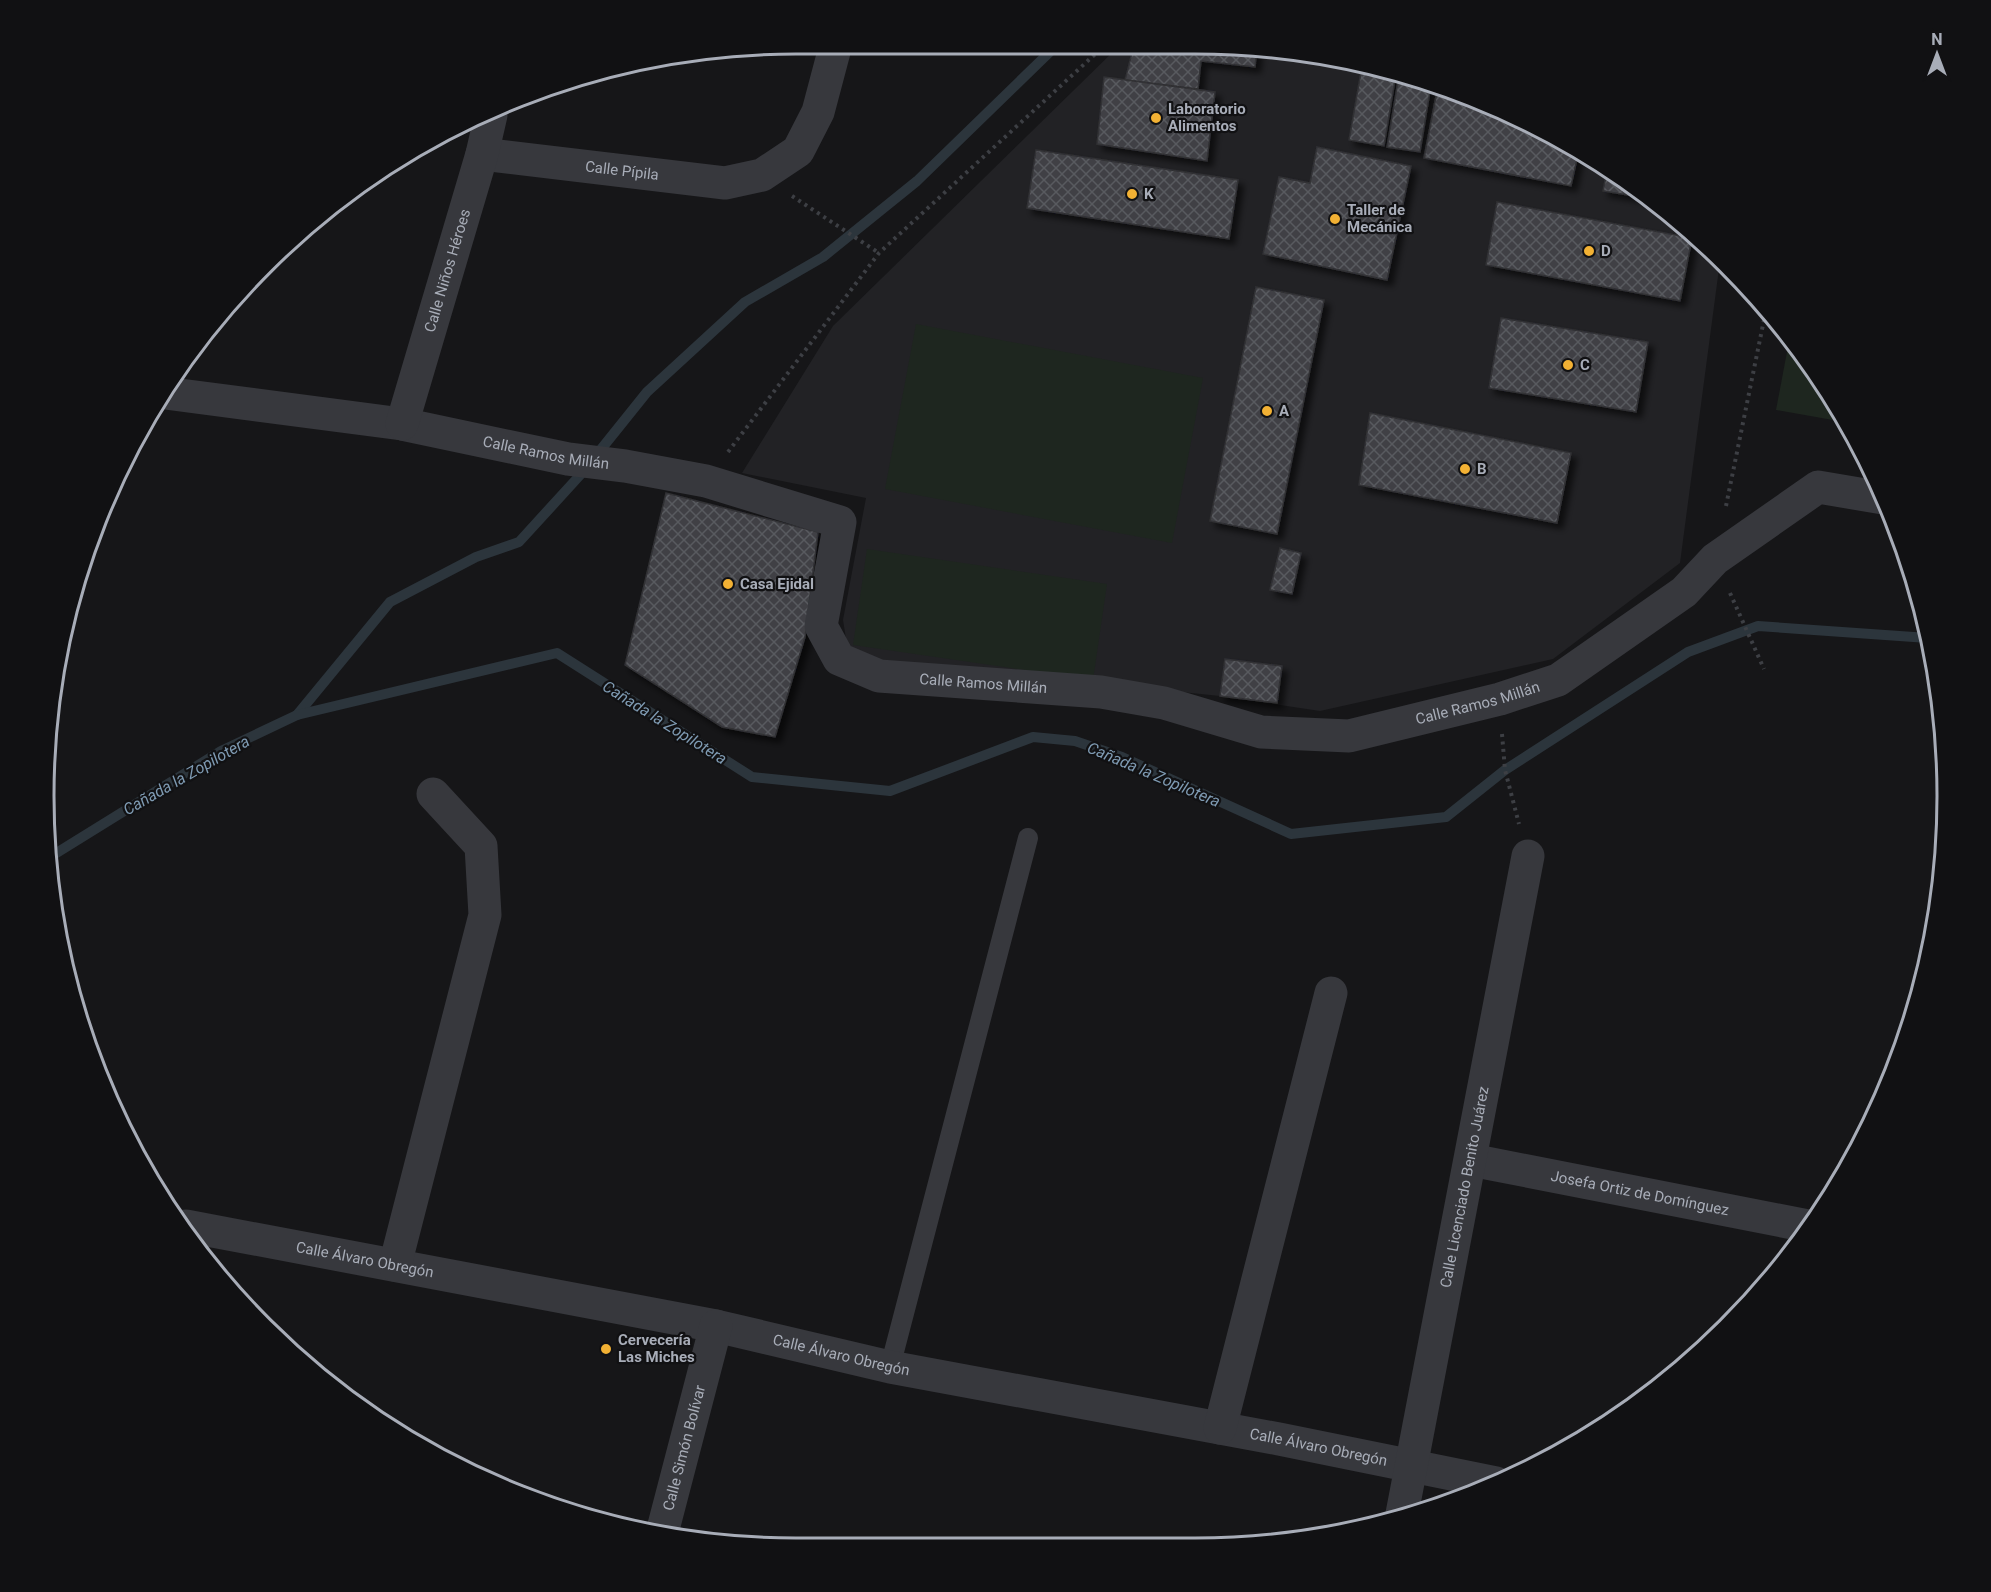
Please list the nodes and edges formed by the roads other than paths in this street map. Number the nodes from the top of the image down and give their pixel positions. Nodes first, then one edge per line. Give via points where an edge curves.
1 (833, 54) edge
2 (490, 121) edge
3 (482, 154) junction
4 (173, 394) edge
5 (402, 424) junction
6 (1874, 496) edge
7 (433, 794) dead end
8 (1028, 838) dead end
9 (1528, 856) road end
10 (1331, 993) dead end
11 (1471, 1160) junction
12 (1800, 1225) edge
13 (192, 1227) edge
14 (395, 1265) junction
15 (716, 1326) junction
16 (890, 1367) junction
17 (1220, 1428) junction
18 (1411, 1466) junction
19 (1483, 1480) edge
20 (1403, 1508) edge
21 (665, 1526) edge

1 - 3 street, Calle Pípila via 818,112 798,152 762,175 725,183
2 - 3 street, Calle Niños Héroes
3 - 5 street, Calle Niños Héroes
4 - 5 street, Calle Ramos Millán
5 - 6 street, Calle Ramos Millán via 568,459 706,481 840,522 820,626 839,659 879,676 1101,692 1164,704 1261,732 1349,736 1500,699 1558,680 1684,592 1715,559 1818,487
7 - 14 street via 481,846 485,915
8 - 16 lane
9 - 11 street, Calle Licenciado Benito Juárez
10 - 17 street
11 - 12 street, Josefa Ortiz de Domínguez
11 - 18 street, Calle Licenciado Benito Juárez
13 - 14 street, Calle Álvaro Obregón
14 - 15 street, Calle Álvaro Obregón
15 - 16 street, Calle Álvaro Obregón
15 - 21 street, Calle Simón Bolívar
16 - 17 street, Calle Álvaro Obregón
17 - 18 street, Calle Álvaro Obregón
18 - 19 street, Calle Álvaro Obregón
18 - 20 street, Calle Licenciado Benito Juárez

